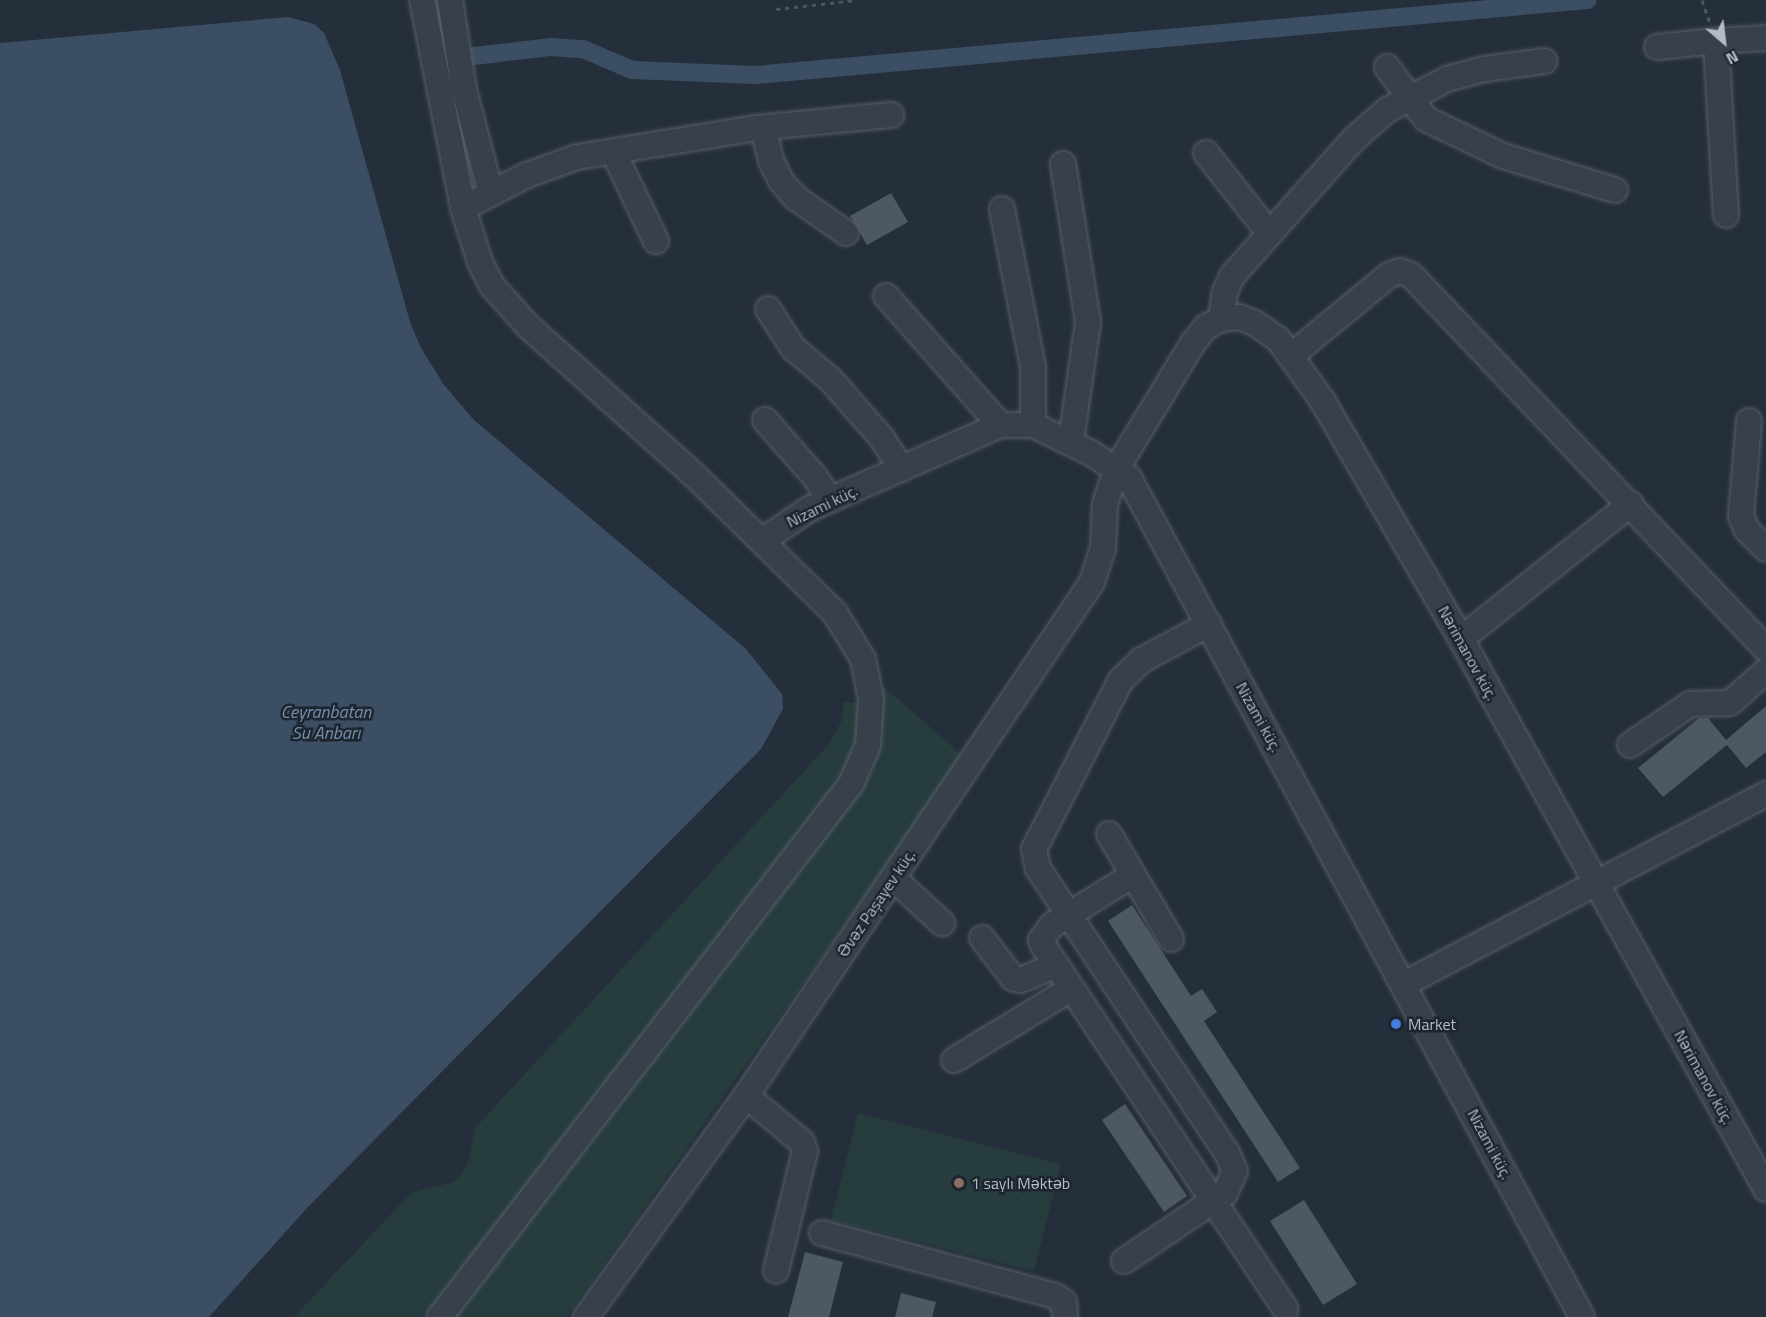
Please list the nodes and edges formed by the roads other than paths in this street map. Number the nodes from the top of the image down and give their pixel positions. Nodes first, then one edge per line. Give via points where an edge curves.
1 (423, 0) edge
2 (450, 0) edge
3 (1766, 38) edge
4 (1716, 42) junction
5 (1657, 47) dead end
6 (1544, 61) dead end
7 (1387, 67) dead end
8 (1408, 98) junction
9 (891, 115) dead end
10 (763, 128) junction
11 (613, 151) junction
12 (1206, 153) dead end
13 (1063, 164) dead end
14 (1615, 190) dead end
15 (491, 194) junction
16 (463, 208) junction
17 (1002, 209) dead end
18 (1726, 215) dead end
19 (846, 233) dead end
20 (1270, 234) junction
21 (656, 241) dead end
22 (886, 296) dead end
23 (768, 309) dead end
24 (1221, 319) junction
25 (1292, 355) junction
26 (765, 420) dead end
27 (1749, 421) dead end
28 (1000, 424) junction
29 (1033, 425) junction
30 (1071, 442) junction
31 (1117, 468) junction
32 (902, 469) junction
33 (830, 500) junction
34 (1631, 504) junction
35 (762, 541) junction
36 (1766, 549) edge
37 (1209, 624) junction
38 (1461, 639) junction
39 (1766, 649) edge
40 (1766, 671) edge
41 (1630, 745) dead end
42 (1766, 794) edge
43 (1108, 834) dead end
44 (1133, 875) junction
45 (893, 878) junction
46 (1597, 883) junction
47 (1069, 913) junction
48 (942, 923) dead end
49 (982, 938) dead end
50 (1171, 939) dead end
51 (1056, 965) junction
52 (1404, 984) junction
53 (1071, 989) junction
54 (954, 1060) dead end
55 (746, 1096) junction
56 (1766, 1189) edge
57 (1211, 1203) junction
58 (822, 1233) dead end
59 (1124, 1261) dead end
60 (776, 1271) dead end
61 (1285, 1309) dead end
62 (440, 1317) edge
63 (586, 1317) edge
64 (1065, 1317) edge
65 (1582, 1317) edge

1 - 16 street
2 - 15 street via 464,90
3 - 4 street
4 - 5 street
4 - 18 street
6 - 8 street via 1475,71 1447,79
7 - 8 street
8 - 14 street via 1426,119 1474,144
8 - 20 street via 1387,110 1354,139
9 - 10 street
10 - 11 street
10 - 19 street via 771,161 781,181 796,198
11 - 15 street via 554,164
11 - 21 street
12 - 20 street
13 - 30 street via 1088,322
15 - 16 street
16 - 35 street via 480,262 509,307
17 - 29 street via 1034,367
20 - 24 street via 1232,276
22 - 28 street
23 - 32 street via 793,348 830,379 882,436
24 - 25 street, Nərimanov küç. via 1239,317 1254,323 1278,339
24 - 31 street via 1206,327 1193,344
25 - 34 street via 1389,274 1400,271 1411,275
25 - 38 street, Nərimanov küç.
26 - 33 street via 811,471
27 - 36 street via 1741,516 1746,530
28 - 29 street, Nizami küç.
28 - 32 street, Nizami küç.
29 - 30 street, Nizami küç.
30 - 31 street, Nizami küç.
31 - 37 street, Nizami küç. via 1150,511
31 - 45 street, Əvəz Paşayev küç. via 1105,504 1103,549 1092,582
32 - 33 street, Nizami küç.
33 - 35 street, Nizami küç. via 785,523
34 - 38 street
34 - 39 street
35 - 62 street via 835,613 856,643 871,699 871,728 861,766
37 - 47 street via 1142,660 1120,680 1036,840 1038,869
37 - 52 street, Nizami küç.
38 - 46 street, Nərimanov küç.
40 - 41 street via 1730,703 1690,704
42 - 46 street
43 - 44 street
44 - 47 street
44 - 50 street
45 - 48 street
45 - 55 street, Əvəz Paşayev küç.
46 - 52 street
46 - 56 street, Nərimanov küç.
47 - 51 street via 1041,940
47 - 57 street via 1227,1153 1235,1172 1233,1182
49 - 51 street via 1013,978 1021,980
51 - 53 street
52 - 65 street, Nizami küç.
53 - 54 street
53 - 57 street
55 - 60 street via 802,1142 805,1151
55 - 63 street, Əvəz Paşayev küç.
57 - 59 street
57 - 61 street
58 - 64 street via 1055,1296 1064,1302

